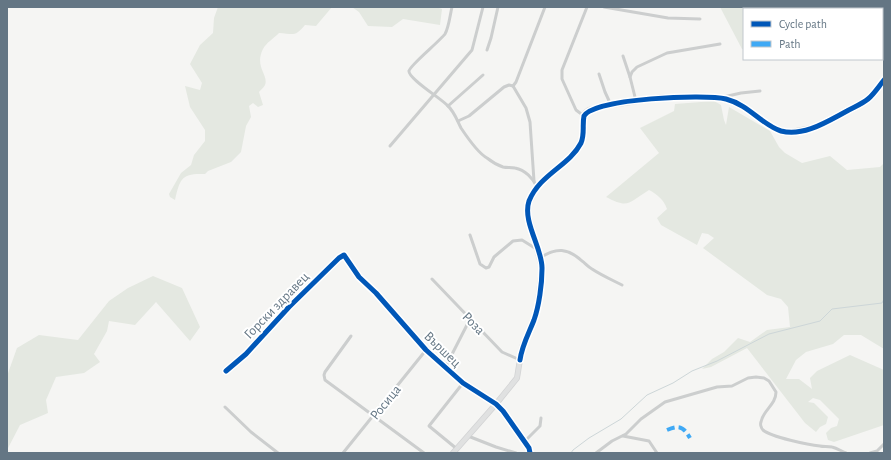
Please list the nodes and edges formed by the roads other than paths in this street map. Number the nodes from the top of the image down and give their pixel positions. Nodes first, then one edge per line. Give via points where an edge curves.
1 (452, 7) edge
2 (483, 7) edge
3 (498, 7) edge
4 (545, 7) edge
5 (587, 7) edge
6 (604, 7) edge
7 (700, 19) dead end
8 (720, 44) dead end
9 (487, 50) dead end
10 (623, 56) dead end
11 (599, 74) dead end
12 (483, 75) dead end
13 (630, 77) junction
14 (884, 80) edge
15 (513, 86) junction
16 (760, 91) dead end
17 (435, 94) junction
18 (719, 98) junction
19 (636, 101) junction
20 (611, 105) junction
21 (448, 106) junction
22 (584, 116) junction
23 (458, 121) junction
24 (390, 146) dead end
25 (534, 181) junction
26 (537, 187) junction
27 (470, 235) dead end
28 (538, 250) junction
29 (344, 255) joint
30 (540, 258) junction
31 (432, 279) dead end
32 (622, 285) dead end
33 (470, 319) junction
34 (352, 336) dead end
35 (426, 350) junction
36 (520, 360) junction
37 (446, 368) junction
38 (226, 371) dead end
39 (463, 383) junction
40 (496, 404) junction
41 (225, 407) dead end
42 (374, 416) junction
43 (541, 418) dead end
44 (468, 436) junction
45 (623, 436) junction
46 (525, 441) junction
47 (884, 444) edge
48 (455, 451) edge
49 (278, 453) edge
50 (344, 453) edge
51 (424, 453) edge
52 (516, 453) edge
53 (530, 453) edge
54 (596, 453) edge
55 (657, 453) edge
56 (846, 453) edge
57 (870, 453) edge

1 - 17 street via 446,33 411,66 409,71 418,83
2 - 17 street via 472,50
3 - 9 street
4 - 15 street
5 - 22 street via 562,70 562,77 576,110
6 - 7 street via 668,18
8 - 13 street via 667,53 637,67
10 - 13 street
11 - 20 street
12 - 21 street
13 - 19 street
14 - 18 street via 867,100 818,127 791,132 781,131 770,125 736,102
15 - 23 street via 504,87 469,116
15 - 25 street via 526,108 530,122
16 - 18 street
17 - 21 street
17 - 24 street
18 - 19 street via 680,96
19 - 20 street
20 - 22 street via 589,110
21 - 23 street
22 - 26 street via 583,135 579,146
23 - 25 street via 484,156 503,167 519,169
25 - 26 street
26 - 28 street via 529,203 528,214
27 - 28 street via 480,264 486,268 489,268 494,257 513,241 522,240
28 - 30 street
29 - 35 street, Вършец via 359,277
29 - 38 street, Горски здравец
30 - 32 street via 552,250 564,250 599,274
30 - 36 street via 542,268 537,311 522,347
31 - 33 street, Роза
33 - 36 street, Роза via 502,352
33 - 37 street
34 - 42 street via 324,377
35 - 37 street, Вършец
35 - 42 street, Росица
36 - 40 street via 517,378
37 - 39 street, Вършец
39 - 40 street, Вършец
39 - 48 street via 430,426
40 - 44 street
40 - 46 street, Вършец
41 - 49 street
42 - 50 street, Росица
42 - 51 street
43 - 46 street via 540,426
44 - 48 street
44 - 52 street
45 - 54 street via 612,440
45 - 55 street via 649,441
45 - 56 street via 641,419 666,402 717,387 732,386 748,378 760,377 769,380 776,392 775,400 761,422 764,431 804,443 832,447
46 - 53 street, Вършец
47 - 57 street via 877,451

